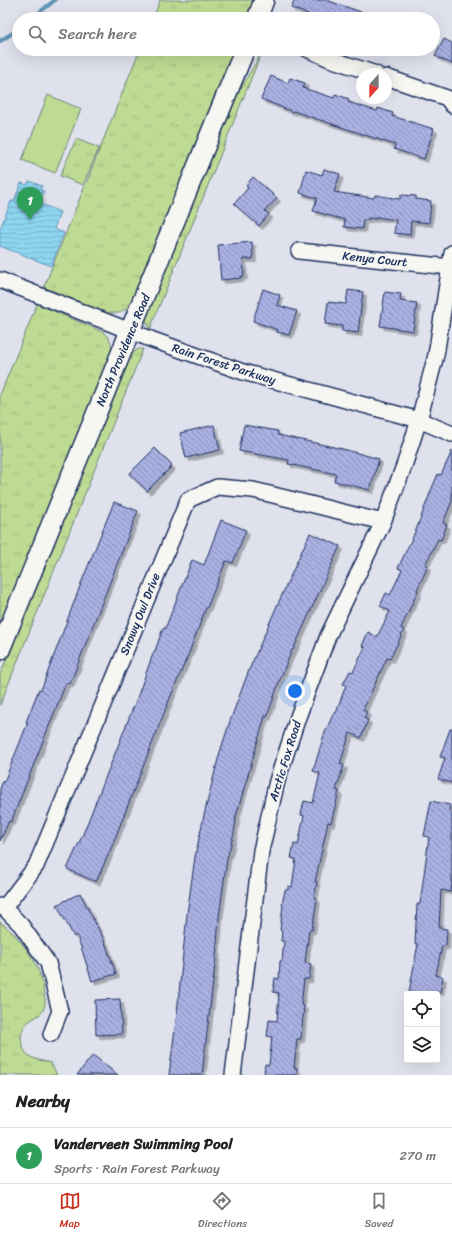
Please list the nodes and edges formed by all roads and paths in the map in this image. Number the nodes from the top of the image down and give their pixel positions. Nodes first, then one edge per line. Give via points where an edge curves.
1 (264, 0) edge
2 (260, 12) edge
3 (242, 56) edge
4 (323, 56) edge
5 (358, 68) edge
6 (392, 79) edge
7 (452, 105) edge
8 (300, 251) dead end
9 (451, 260) edge
10 (0, 280) edge
11 (130, 331) junction
12 (419, 420) junction
13 (452, 434) edge
14 (383, 522) junction
15 (0, 650) edge
16 (2, 907) edge
17 (52, 1034) dead end
18 (233, 1075) edge

1 - 2 street
3 - 11 street, North Providence Road
4 - 5 street
6 - 7 street via 447,98
8 - 9 street, Kenya Court
9 - 12 street, Arctic Fox Road via 436,355
10 - 11 street, Rain Forest Parkway
11 - 12 street, Rain Forest Parkway via 244,372
11 - 15 street, North Providence Road
12 - 13 street, Rain Forest Parkway
12 - 14 street, Arctic Fox Road
14 - 16 street, Snowy Owl Drive via 253,490 217,487 188,500 36,866
14 - 18 street, Arctic Fox Road via 328,636 277,780 261,851
16 - 17 street via 21,925 48,963 60,1011

